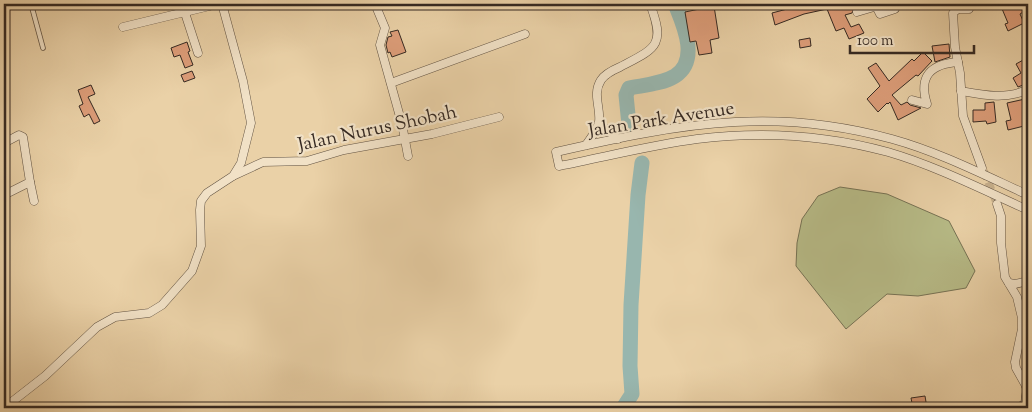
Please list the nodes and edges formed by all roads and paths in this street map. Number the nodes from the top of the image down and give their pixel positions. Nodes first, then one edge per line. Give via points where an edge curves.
1 (31, 4) edge
2 (220, 4) edge
3 (375, 4) edge
4 (650, 4) edge
5 (895, 4) edge
6 (972, 4) edge
7 (857, 12) dead end
8 (184, 13) junction
9 (123, 27) dead end
10 (525, 34) dead end
11 (43, 48) dead end
12 (198, 53) dead end
13 (958, 62) junction
14 (390, 83) junction
15 (1028, 89) edge
16 (961, 91) junction
17 (912, 100) dead end
18 (499, 117) dead end
19 (599, 123) junction
20 (821, 125) junction
21 (406, 139) junction
22 (819, 139) junction
23 (618, 140) junction
24 (5, 141) edge
25 (586, 145) junction
26 (408, 156) dead end
27 (982, 168) tunnel mouth
28 (233, 176) junction
29 (30, 182) junction
30 (4, 195) edge
31 (1028, 195) edge
32 (34, 201) dead end
33 (997, 204) tunnel mouth
34 (1028, 210) edge
35 (1028, 281) edge
36 (1009, 282) junction
37 (1027, 403) edge
38 (4, 408) edge
39 (1016, 408) edge

1 - 11 lane
2 - 8 street
2 - 28 street via 243,80 251,123 241,163
3 - 14 street via 385,28 380,43
4 - 19 street via 659,33 656,42 649,52 609,72 601,80 596,92
5 - 7 street via 895,9 882,14 874,7
6 - 13 street via 969,9 958,9 953,13
8 - 9 street
8 - 12 street
10 - 14 street
13 - 16 street
13 - 17 street via 941,64 926,78 924,94 927,104
14 - 21 street
15 - 16 street via 1013,95 995,96
16 - 27 street via 962,116
18 - 21 street, Jalan Nurus Shobah
19 - 23 street
19 - 25 street
20 - 22 street
20 - 23 street, Jalan Park Avenue via 780,121 735,122
20 - 31 street, Jalan Park Avenue via 894,140
21 - 26 street
21 - 28 street, Jalan Nurus Shobah via 344,150 301,162 263,162
22 - 25 street, Jalan Park Avenue via 780,135 704,138 559,166 556,152
22 - 34 street, Jalan Park Avenue via 890,152
23 - 25 street, Jalan Park Avenue
24 - 29 street via 20,135 24,138
28 - 38 street, Jalan Nurus Shobah via 207,193 202,201 201,246 197,260 192,271 162,304 150,313 115,317 97,327 45,376
29 - 30 street
29 - 32 street
33 - 36 street via 1005,277
35 - 36 street
36 - 37 street via 1022,318 1015,362 1027,389
37 - 39 street

